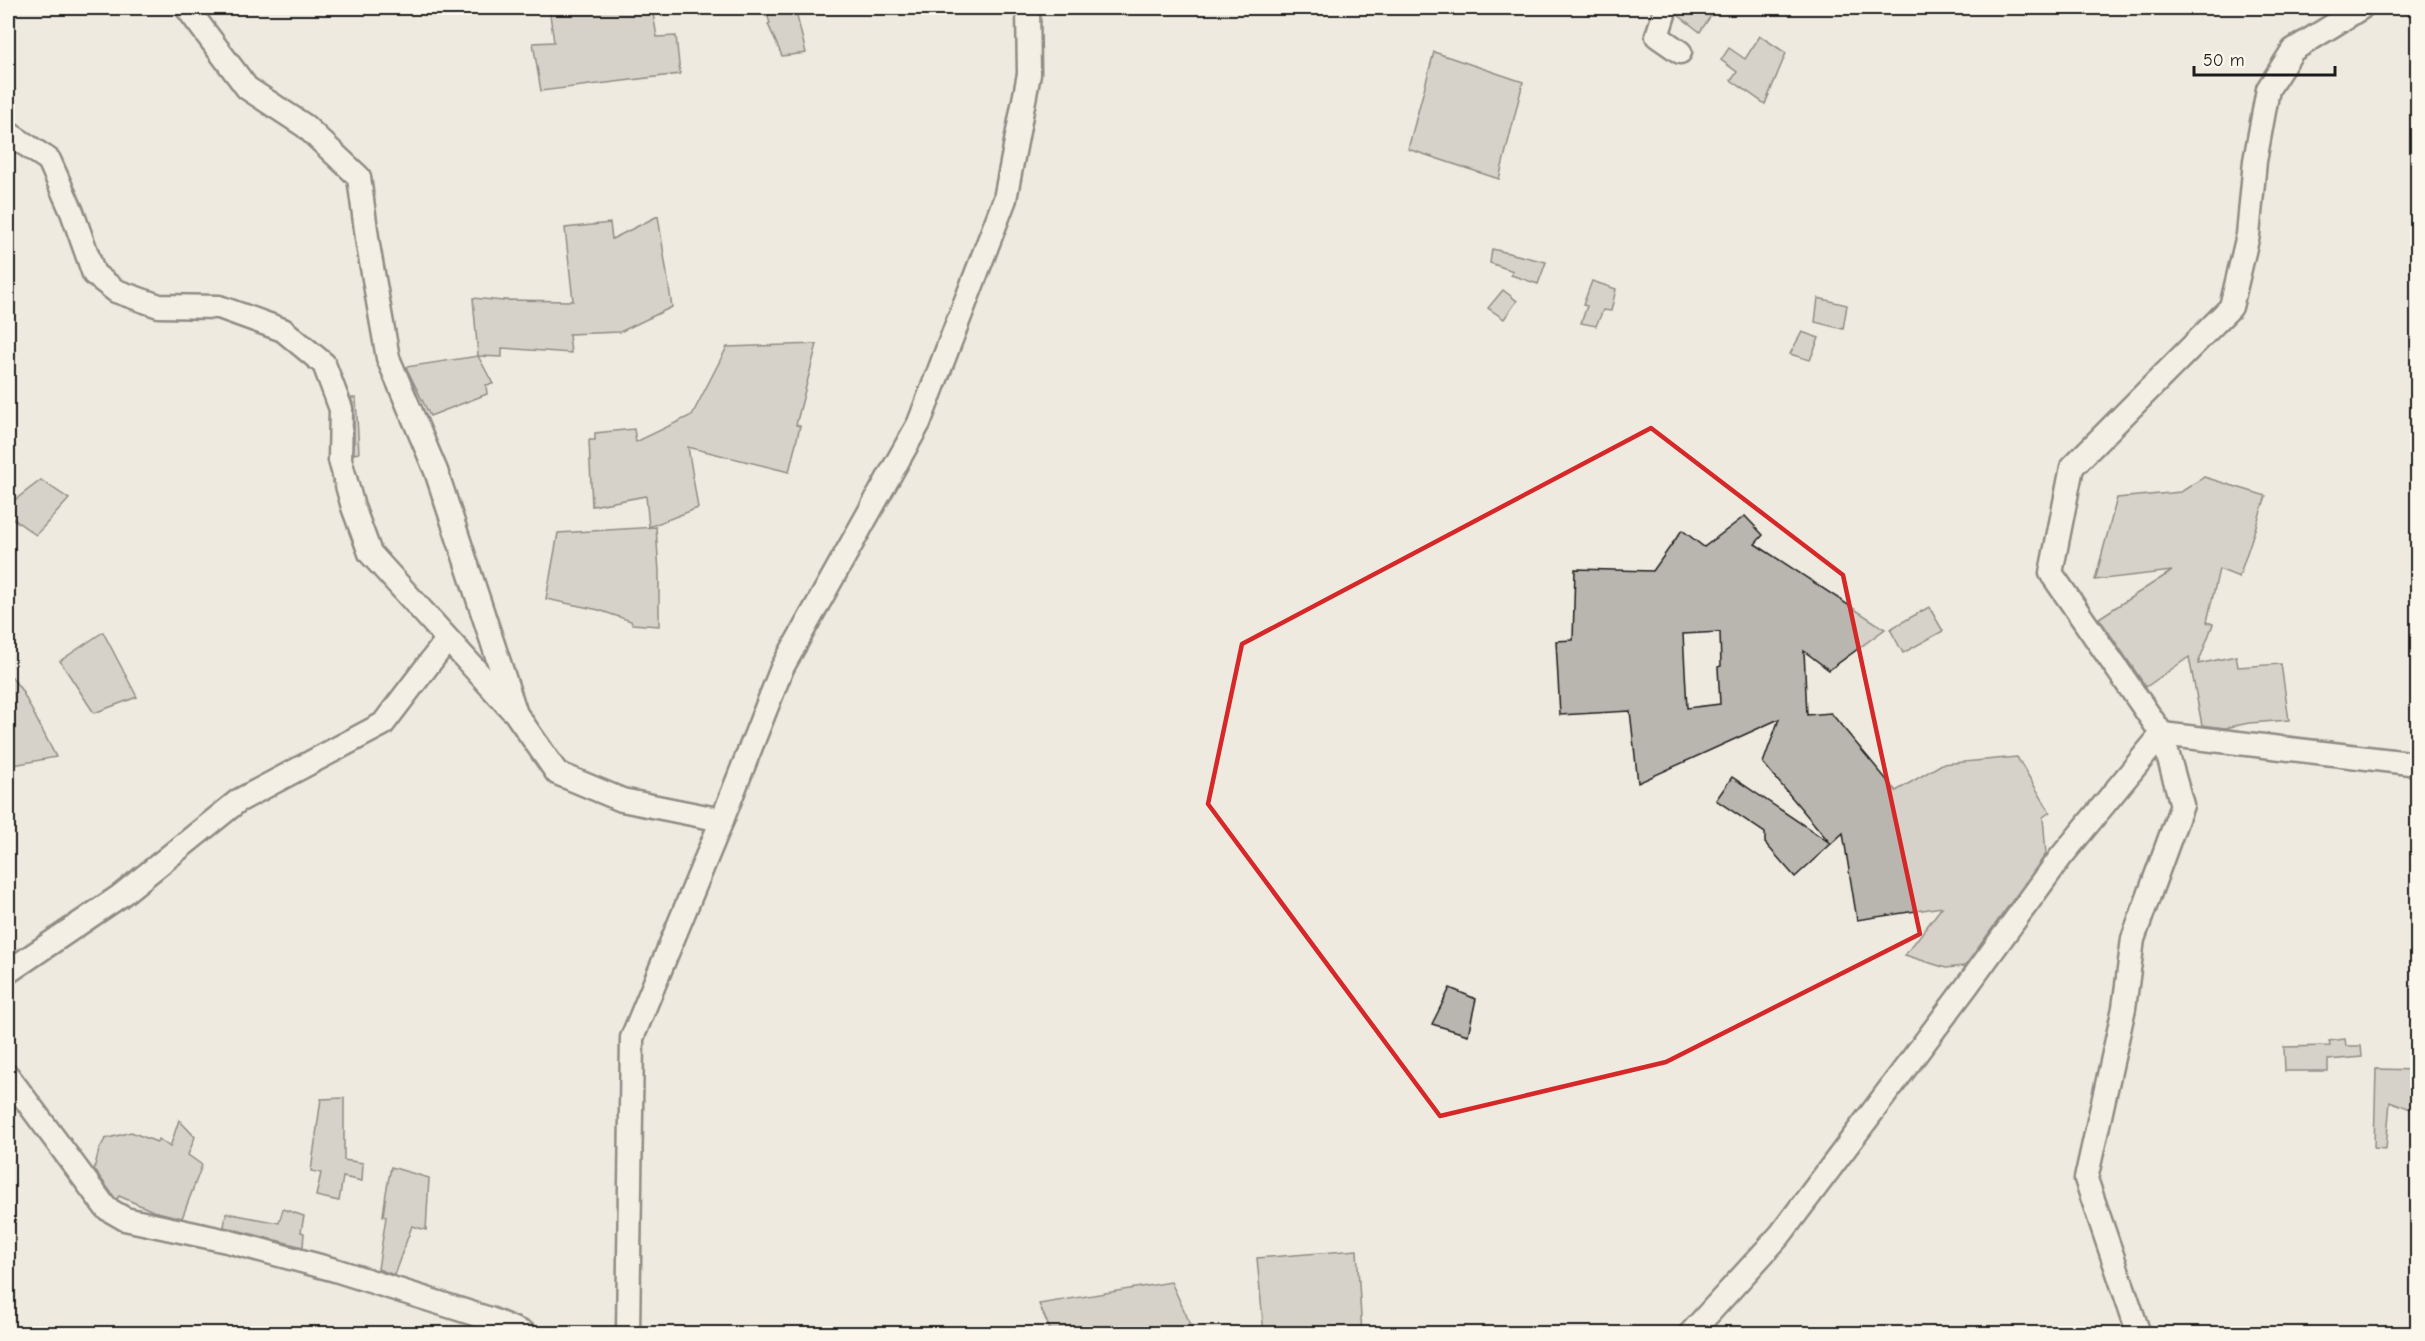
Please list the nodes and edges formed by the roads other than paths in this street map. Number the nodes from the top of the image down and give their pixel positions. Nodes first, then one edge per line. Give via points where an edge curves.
1 (187, 8) edge
2 (1028, 8) edge
3 (1666, 8) edge
4 (2361, 8) edge
5 (1680, 52) dead end
6 (8, 133) edge
7 (447, 640) junction
8 (516, 714) junction
9 (2162, 734) junction
10 (2418, 764) edge
11 (722, 820) junction
12 (8, 972) edge
13 (10, 1082) edge
14 (525, 1334) edge
15 (628, 1334) edge
16 (1690, 1334) edge
17 (2139, 1334) edge

1 - 8 street via 247,88 305,126 359,177 388,358 436,471
2 - 11 street via 1029,74 1005,199 919,423 782,668
3 - 5 street via 1657,36
4 - 9 street via 2293,50 2268,89 2255,162 2248,236 2231,307 2072,467 2050,573
6 - 7 street via 49,160 94,274 116,291 159,306 219,307 283,330 324,364 341,409 340,460 370,553
7 - 8 street
7 - 12 street via 383,724 238,801 120,896
8 - 11 street via 557,773 622,800
9 - 10 street
9 - 16 street via 2060,858 1780,1235
9 - 17 street via 2182,805 2133,939 2124,1008 2086,1179
11 - 15 street via 632,1038
13 - 14 street via 106,1208 125,1219 335,1270 490,1319

